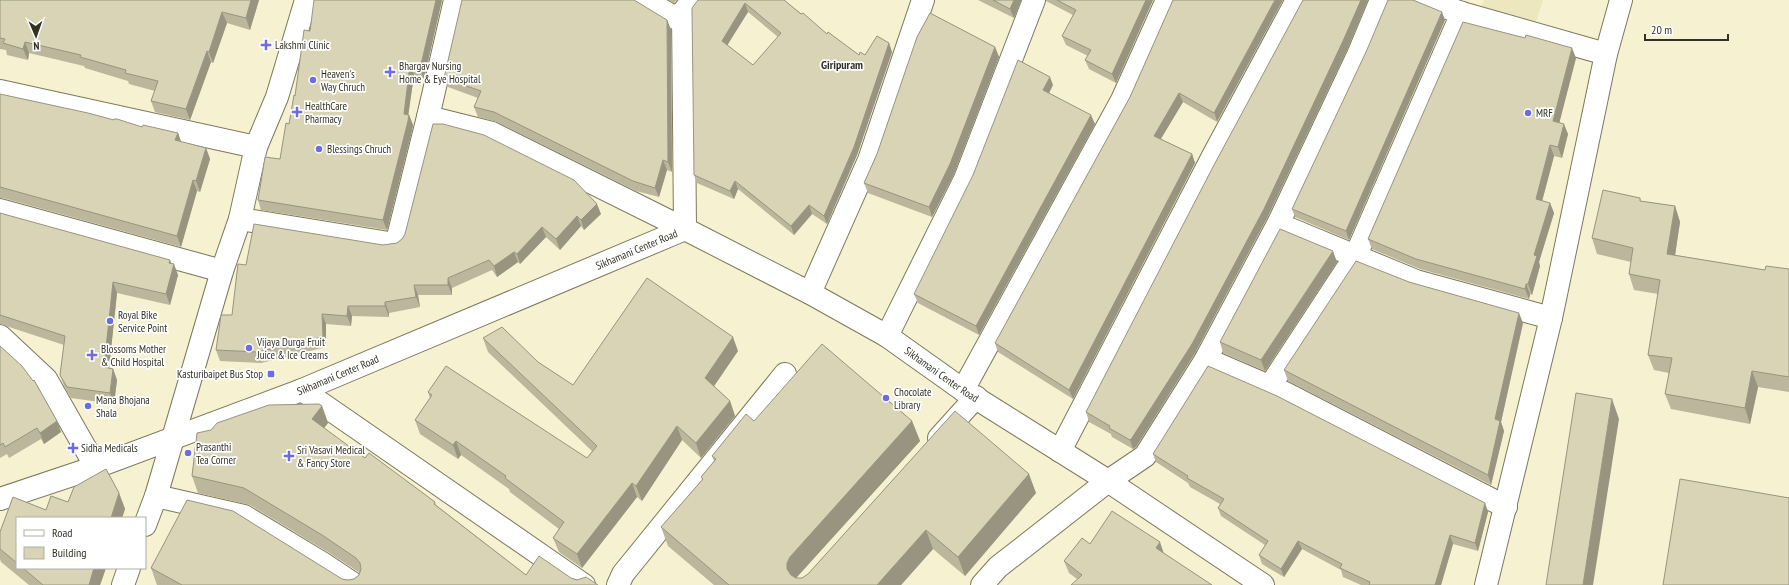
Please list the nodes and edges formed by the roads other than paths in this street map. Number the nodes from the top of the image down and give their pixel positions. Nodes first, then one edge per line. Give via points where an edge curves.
1 (306, 0) edge
2 (455, 0) edge
3 (645, 0) edge
4 (693, 0) edge
5 (923, 0) edge
6 (1034, 0) edge
7 (1167, 0) edge
8 (1297, 0) edge
9 (1381, 0) edge
10 (1425, 0) edge
11 (1621, 0) edge
12 (1462, 14) junction
13 (684, 23) junction
14 (1606, 54) junction
15 (0, 91) edge
16 (428, 117) junction
17 (256, 147) junction
18 (0, 210) edge
19 (240, 219) junction
20 (1278, 224) junction
21 (685, 229) junction
22 (1356, 255) junction
23 (222, 271) junction
24 (810, 293) junction
25 (1551, 318) junction
26 (0, 336) edge
27 (887, 336) junction
28 (1206, 358) junction
29 (785, 374) dead end
30 (1270, 386) junction
31 (302, 390) junction
32 (970, 394) junction
33 (172, 439) junction
34 (928, 450) edge
35 (1060, 451) junction
36 (96, 467) junction
37 (1108, 482) junction
38 (156, 496) junction
39 (0, 499) edge
40 (1506, 507) junction
41 (146, 522) edge
42 (129, 569) edge
43 (1253, 582) edge
44 (122, 585) edge
45 (355, 585) edge
46 (584, 585) edge
47 (618, 585) edge
48 (982, 585) edge
49 (1486, 585) edge

1 - 17 street via 277,97
2 - 16 street
3 - 13 street
4 - 13 street via 683,12
5 - 24 street via 869,160
6 - 27 street via 965,179
7 - 32 street via 1122,100
8 - 35 street via 1210,161
9 - 20 street via 1358,55
10 - 12 street
11 - 14 street
12 - 14 street
12 - 22 street
13 - 21 street
14 - 25 street
15 - 17 street
16 - 19 street via 397,241 389,243
16 - 21 street via 492,133
17 - 19 street
18 - 23 street
19 - 23 street
20 - 22 street
20 - 28 street
21 - 24 street, Sikhamani Center Road
21 - 31 street, Sikhamani Center Road
22 - 25 street via 1416,281
22 - 30 street
23 - 33 street
24 - 27 street, Sikhamani Center Road
25 - 40 street
26 - 36 street via 46,379
27 - 32 street, Sikhamani Center Road
28 - 30 street
28 - 37 street via 1145,456
29 - 47 street via 623,574
30 - 40 street
31 - 33 street, Sikhamani Center Road
31 - 46 street
32 - 34 street
32 - 35 street, Sikhamani Center Road
33 - 36 street, Sikhamani Center Road
33 - 38 street
35 - 37 street, Sikhamani Center Road
36 - 39 street, Sikhamani Center Road
37 - 43 street, Sikhamani Center Road
37 - 48 street via 998,567
38 - 41 street
38 - 45 street via 244,516
40 - 49 street
42 - 44 street

